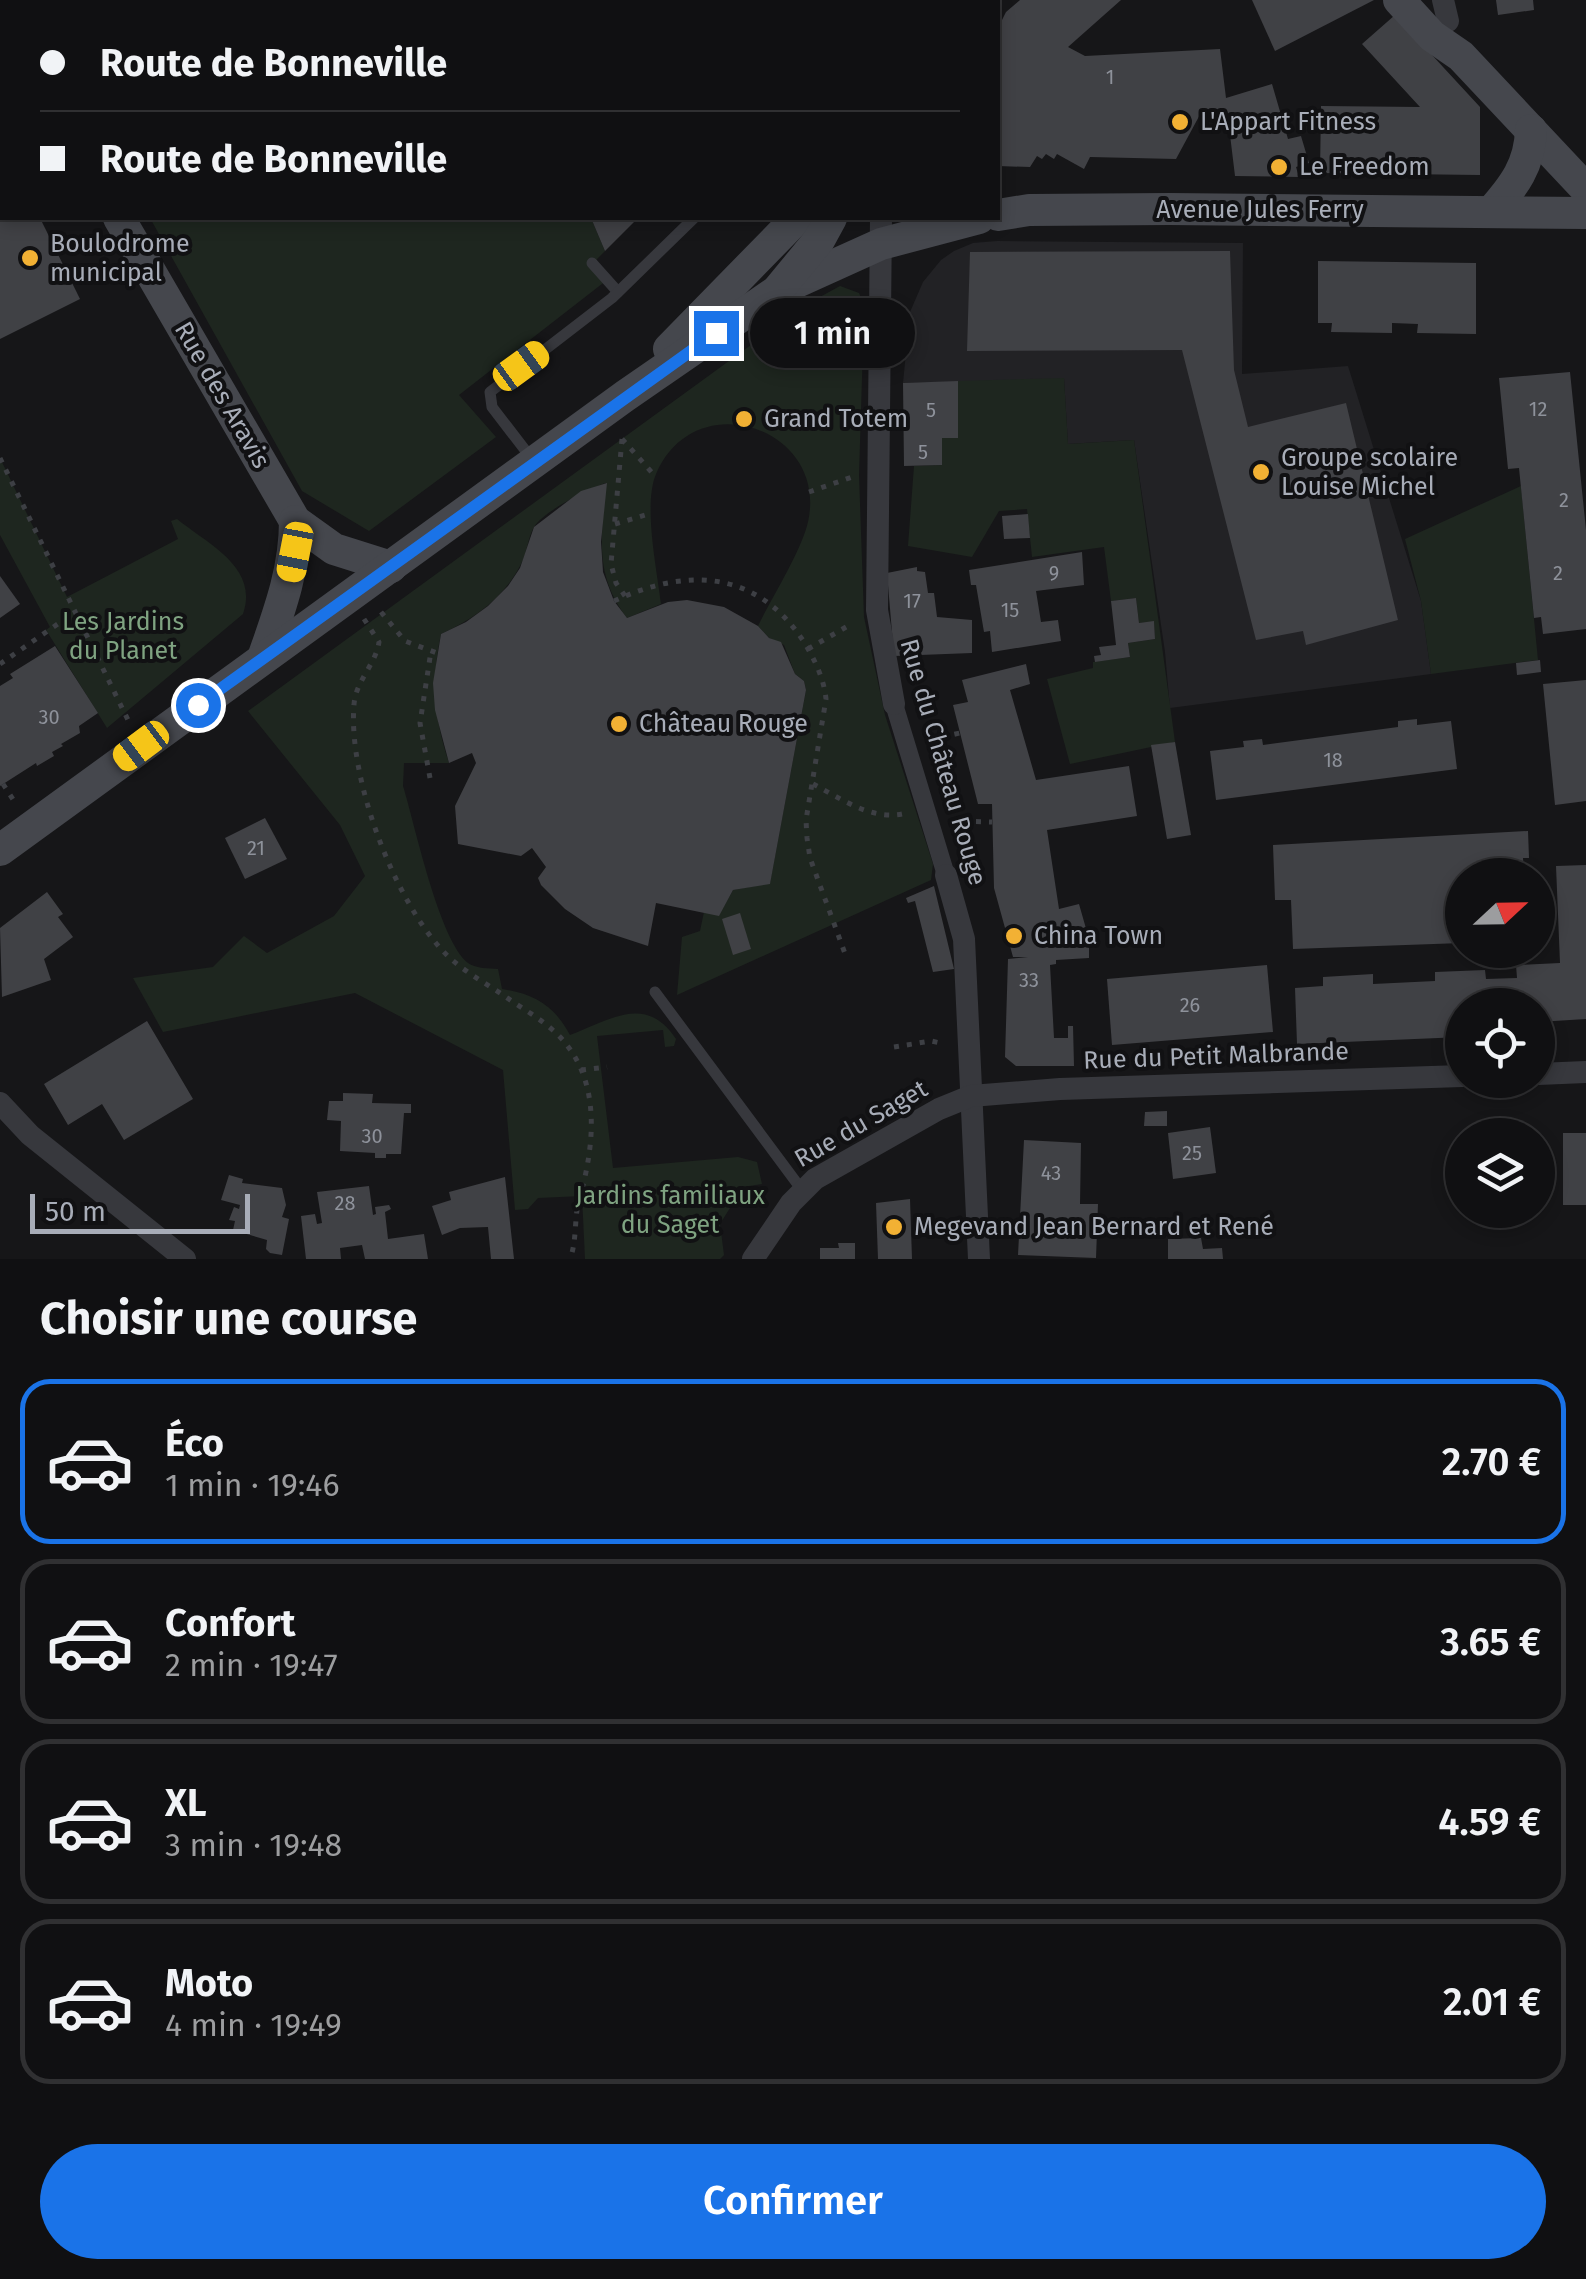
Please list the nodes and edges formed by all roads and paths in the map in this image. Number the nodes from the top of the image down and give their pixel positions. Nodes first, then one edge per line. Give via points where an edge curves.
1 (1399, 0) edge
2 (1440, 7) edge
3 (1461, 56) junction
4 (1531, 130) junction
5 (1586, 190) edge
6 (1008, 210) edge
7 (1491, 212) junction
8 (1586, 213) edge
9 (120, 220) edge
10 (692, 220) edge
11 (795, 220) edge
12 (830, 220) edge
13 (964, 220) edge
14 (881, 231) edge
15 (592, 263) dead end
16 (618, 292) junction
17 (777, 292) junction
18 (625, 396) junction
19 (622, 439) dead end
20 (628, 446) dead end
21 (0, 458) edge
22 (536, 462) junction
23 (877, 469) junction
24 (655, 476) dead end
25 (808, 492) dead end
26 (652, 514) dead end
27 (295, 521) junction
28 (615, 524) junction
29 (391, 568) junction
30 (354, 593) junction
31 (624, 596) junction
32 (614, 601) dead end
33 (877, 610) junction
34 (75, 612) junction
35 (808, 649) junction
36 (263, 658) junction
37 (0, 664) edge
38 (894, 704) joint
39 (125, 714) dead end
40 (960, 732) dead end
41 (906, 746) junction
42 (430, 778) dead end
43 (812, 784) junction
44 (925, 815) junction
45 (992, 822) dead end
46 (0, 850) edge
47 (946, 875) joint
48 (847, 959) dead end
49 (655, 992) dead end
50 (894, 1047) dead end
51 (968, 1048) junction
52 (607, 1067) dead end
53 (581, 1070) junction
54 (1586, 1072) edge
55 (1555, 1073) edge
56 (1445, 1077) edge
57 (971, 1096) junction
58 (0, 1103) edge
59 (802, 1190) junction
60 (572, 1258) edge
61 (185, 1259) edge
62 (753, 1259) edge
63 (979, 1259) edge

1 - 3 main road
2 - 3 main road
3 - 4 main road
4 - 5 main road
4 - 7 main road via 1522,174
6 - 7 main road, Avenue Jules Ferry
7 - 8 main road, Avenue Jules Ferry
9 - 27 main road, Rue des Aravis
10 - 16 lane
11 - 18 main road
12 - 17 main road
13 - 14 main road
14 - 17 main road
14 - 23 street, Rue du Château Rouge
15 - 16 lane
16 - 22 lane via 490,392 492,407
17 - 18 main road
18 - 22 main road
19 - 28 path
20 - 24 path
21 - 34 path
22 - 29 main road
23 - 25 path
23 - 33 street, Rue du Château Rouge
26 - 28 path
27 - 29 main road, Rue des Aravis via 334,548
27 - 36 main road via 287,590
28 - 31 path via 611,564
29 - 30 main road
30 - 36 main road
30 - 42 path via 405,641 434,652 420,714
30 - 53 path via 379,642 355,696 355,746 365,797 405,899 448,956 550,1029
31 - 32 path
31 - 35 path via 676,580 732,584 770,603
33 - 35 path
33 - 38 street, Rue du Château Rouge
34 - 37 path
34 - 39 path
35 - 43 path via 826,700
36 - 46 main road
38 - 41 street, Rue du Château Rouge
40 - 41 path
41 - 44 street, Rue du Château Rouge
43 - 44 path via 877,815
43 - 48 path via 806,820 810,858
44 - 45 path
44 - 47 street, Rue du Château Rouge
47 - 51 street, Rue du Château Rouge via 964,939
49 - 59 lane
50 - 51 path via 931,1041
51 - 57 street, Rue du Château Rouge
52 - 53 path
53 - 60 path via 592,1141
54 - 55 street
56 - 57 street, Rue du Petit Malbrande
57 - 59 street, Rue du Saget
57 - 63 street, Rue du Château Rouge
58 - 61 street
59 - 62 street, Rue du Saget

